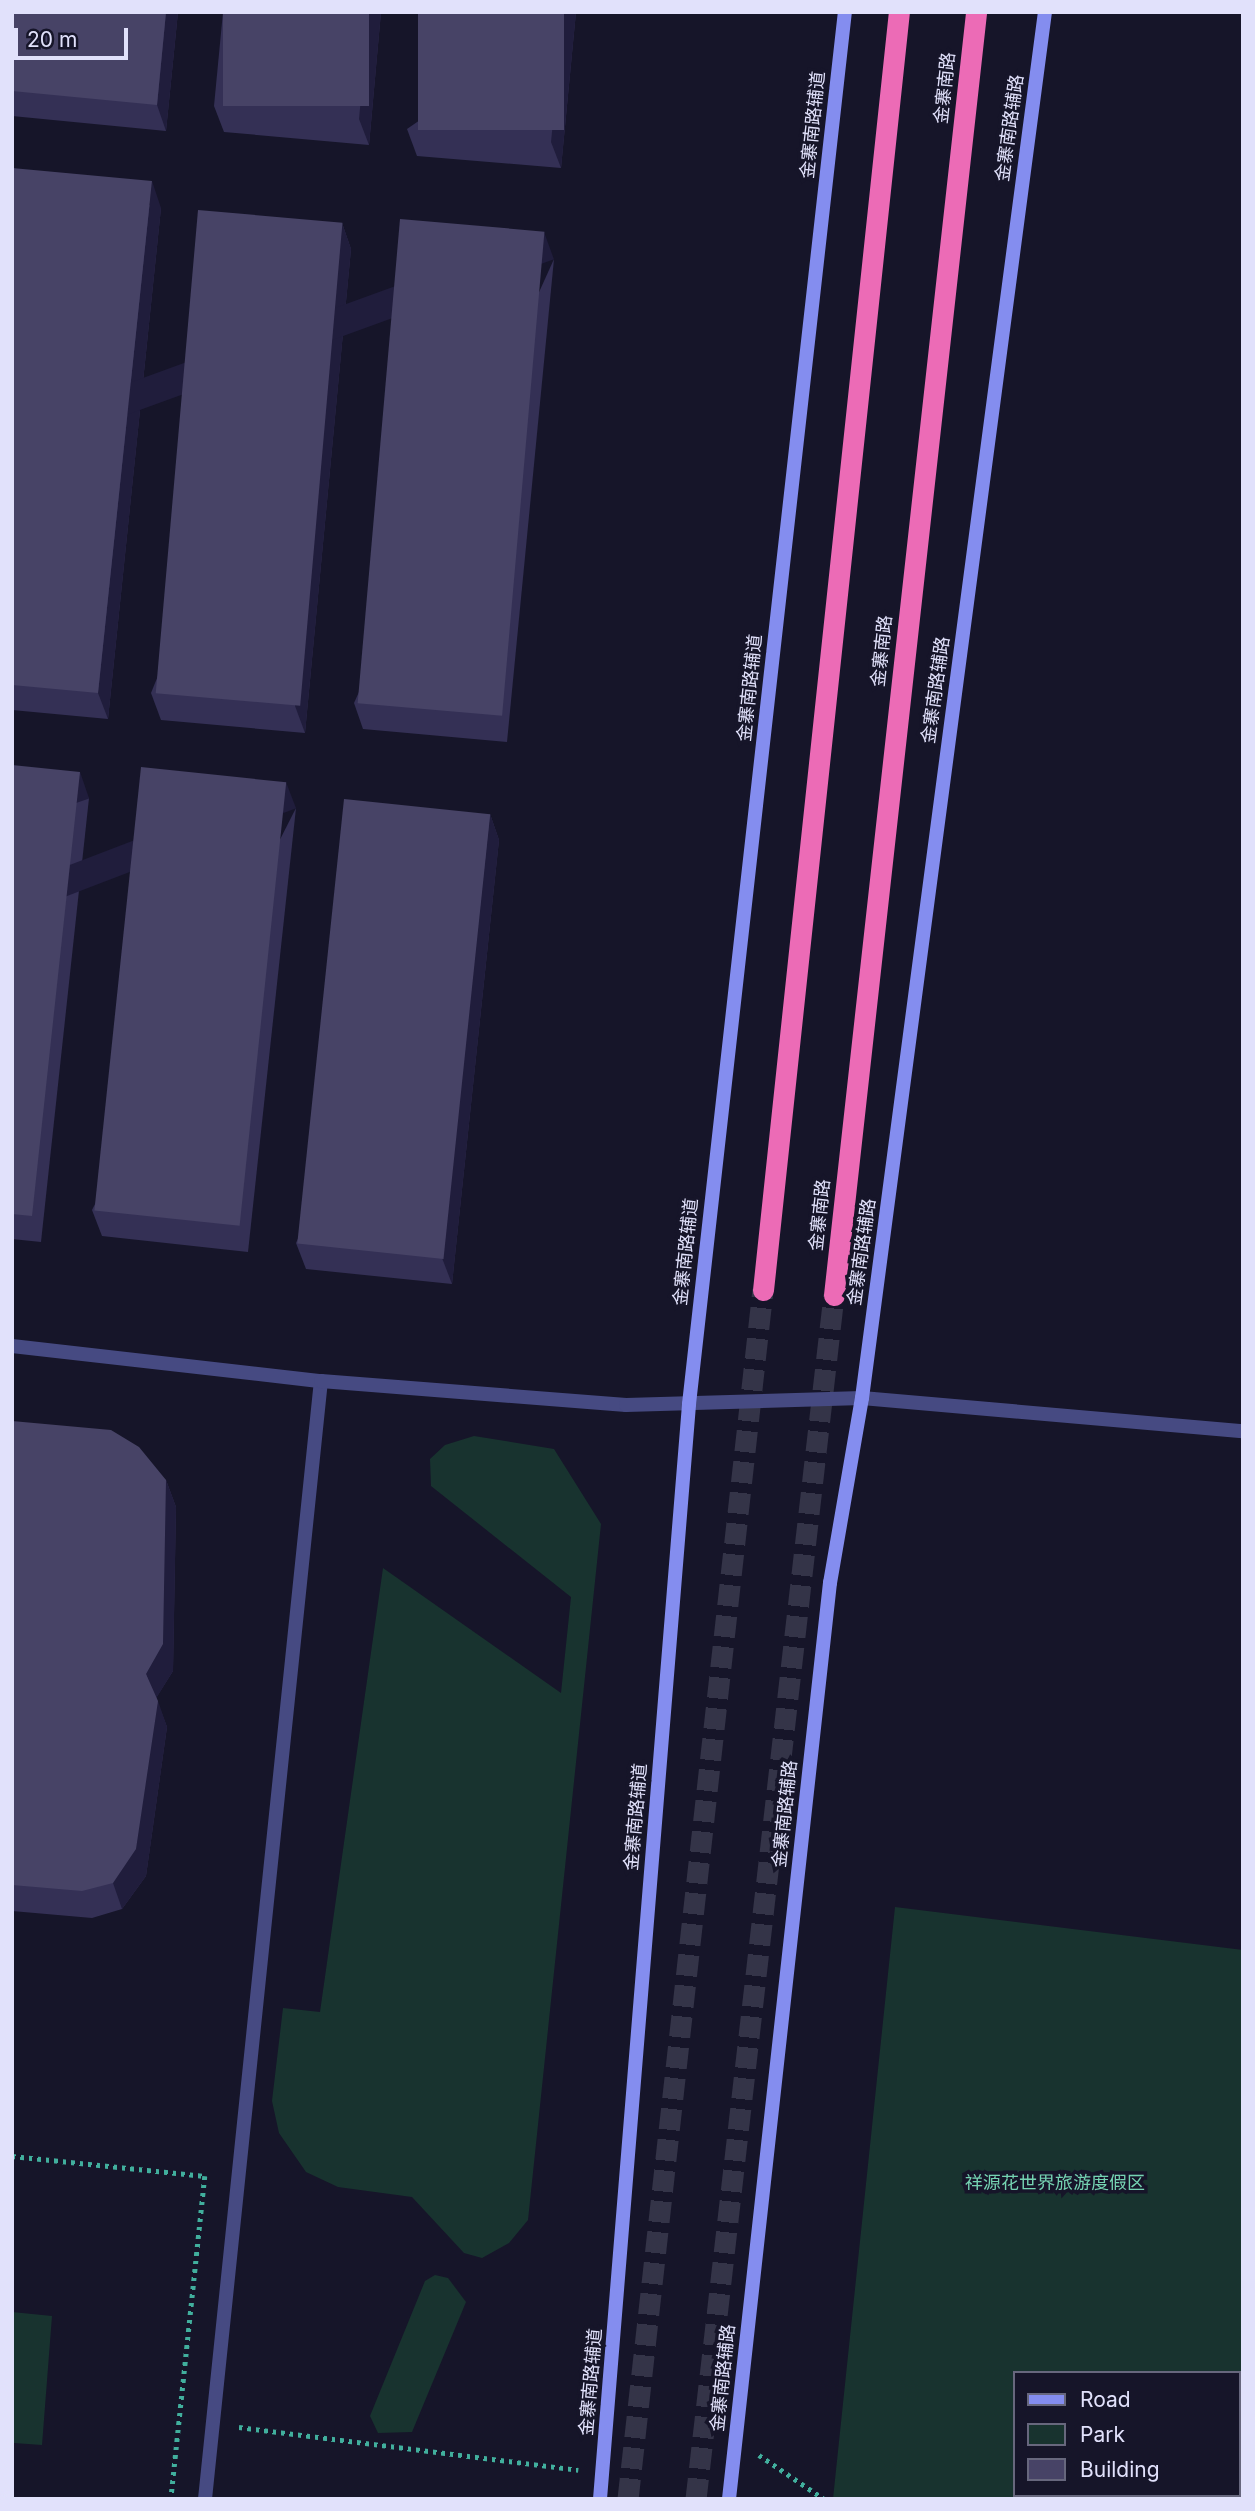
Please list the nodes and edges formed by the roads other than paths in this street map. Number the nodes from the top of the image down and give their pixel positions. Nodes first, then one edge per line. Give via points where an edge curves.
1 (845, 12) edge
2 (899, 12) edge
3 (976, 12) edge
4 (1045, 12) edge
5 (763, 1290) tunnel mouth
6 (834, 1295) tunnel mouth
7 (12, 1346) edge
8 (321, 1381) junction
9 (862, 1398) junction
10 (689, 1404) junction
11 (1243, 1431) edge
12 (205, 2499) edge
13 (600, 2499) edge
14 (729, 2499) edge

1 - 10 street, 金寨南路辅道
2 - 5 highway
3 - 6 highway, 金寨南路
4 - 9 street, 金寨南路辅路
7 - 8 street
8 - 10 street
8 - 12 street
9 - 10 street
9 - 11 street
9 - 14 street, 金寨南路辅路 via 830,1583
10 - 13 street, 金寨南路辅道

